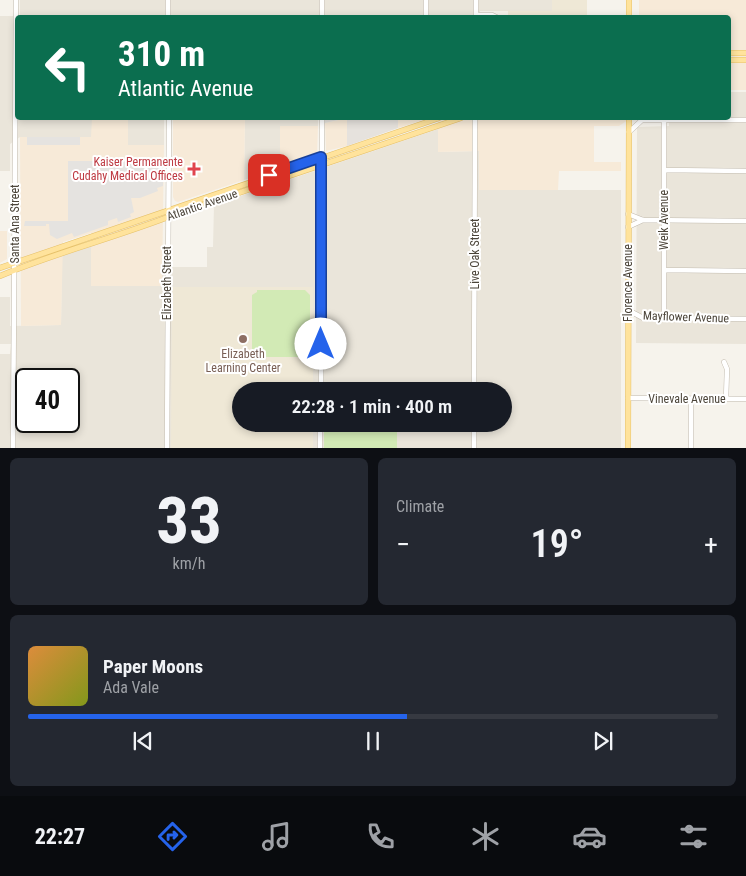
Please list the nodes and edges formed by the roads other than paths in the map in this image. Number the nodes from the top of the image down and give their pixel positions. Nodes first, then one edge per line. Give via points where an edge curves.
1 (16, 0) edge
2 (168, 0) edge
3 (322, 0) edge
4 (426, 0) edge
5 (476, 0) edge
6 (629, 0) edge
7 (16, 15) edge
8 (168, 15) edge
9 (322, 15) edge
10 (426, 15) edge
11 (476, 15) edge
12 (629, 15) edge
13 (731, 53) edge
14 (746, 53) edge
15 (731, 60) edge
16 (746, 60) edge
17 (15, 120) edge
18 (169, 120) edge
19 (322, 120) edge
20 (425, 120) edge
21 (455, 120) edge
22 (475, 120) edge
23 (629, 120) edge
24 (746, 120) edge
25 (664, 121) junction
26 (427, 129) junction
27 (628, 132) junction
28 (321, 157) junction
29 (321, 166) junction
30 (664, 170) junction
31 (746, 171) edge
32 (168, 210) junction
33 (628, 214) junction
34 (168, 217) junction
35 (643, 220) junction
36 (664, 221) junction
37 (746, 221) edge
38 (628, 227) junction
39 (14, 263) junction
40 (0, 268) edge
41 (14, 270) junction
42 (664, 270) junction
43 (746, 271) edge
44 (0, 276) edge
45 (628, 310) junction
46 (664, 318) junction
47 (746, 319) edge
48 (724, 362) dead end
49 (321, 382) edge
50 (474, 382) edge
51 (628, 398) junction
52 (691, 399) junction
53 (726, 399) junction
54 (746, 399) edge
55 (320, 432) edge
56 (474, 432) edge
57 (14, 448) edge
58 (167, 448) edge
59 (320, 448) edge
60 (474, 448) edge
61 (628, 448) edge
62 (691, 448) edge

1 - 7 street, Santa Ana Street
2 - 8 street
3 - 9 street
4 - 10 street
5 - 11 street
6 - 12 main road
13 - 14 main road
15 - 16 main road
17 - 39 street, Santa Ana Street
18 - 32 street, Elizabeth Street
19 - 28 street
20 - 26 street
20 - 28 main road, Atlantic Avenue
21 - 26 main road, Atlantic Avenue
22 - 50 street, Live Oak Street
23 - 27 main road, Florence Avenue
24 - 25 street
25 - 27 street via 642,120
25 - 30 street, Weik Avenue
26 - 29 main road, Atlantic Avenue
27 - 33 main road, Florence Avenue
28 - 29 street
28 - 32 main road, Atlantic Avenue
29 - 34 main road, Atlantic Avenue
29 - 49 street
30 - 31 street
30 - 36 street, Weik Avenue
32 - 34 street, Elizabeth Street
32 - 39 main road, Atlantic Avenue
33 - 35 street
33 - 38 main road, Florence Avenue
34 - 41 main road, Atlantic Avenue
34 - 58 street, Elizabeth Street
35 - 36 street
35 - 38 street
36 - 37 street
36 - 42 street, Weik Avenue
38 - 45 main road, Florence Avenue
39 - 40 main road, Atlantic Avenue
39 - 41 street, Santa Ana Street
41 - 44 main road, Atlantic Avenue
41 - 57 street, Santa Ana Street
42 - 43 street
42 - 46 street, Weik Avenue
45 - 46 street, Mayflower Avenue via 638,316
45 - 51 main road, Florence Avenue
46 - 47 street, Mayflower Avenue
48 - 53 street via 727,369
51 - 52 street, Vinevale Avenue
51 - 61 main road, Florence Avenue
52 - 53 street, Vinevale Avenue
52 - 62 street
53 - 54 street, Vinevale Avenue
55 - 59 street
56 - 60 street

